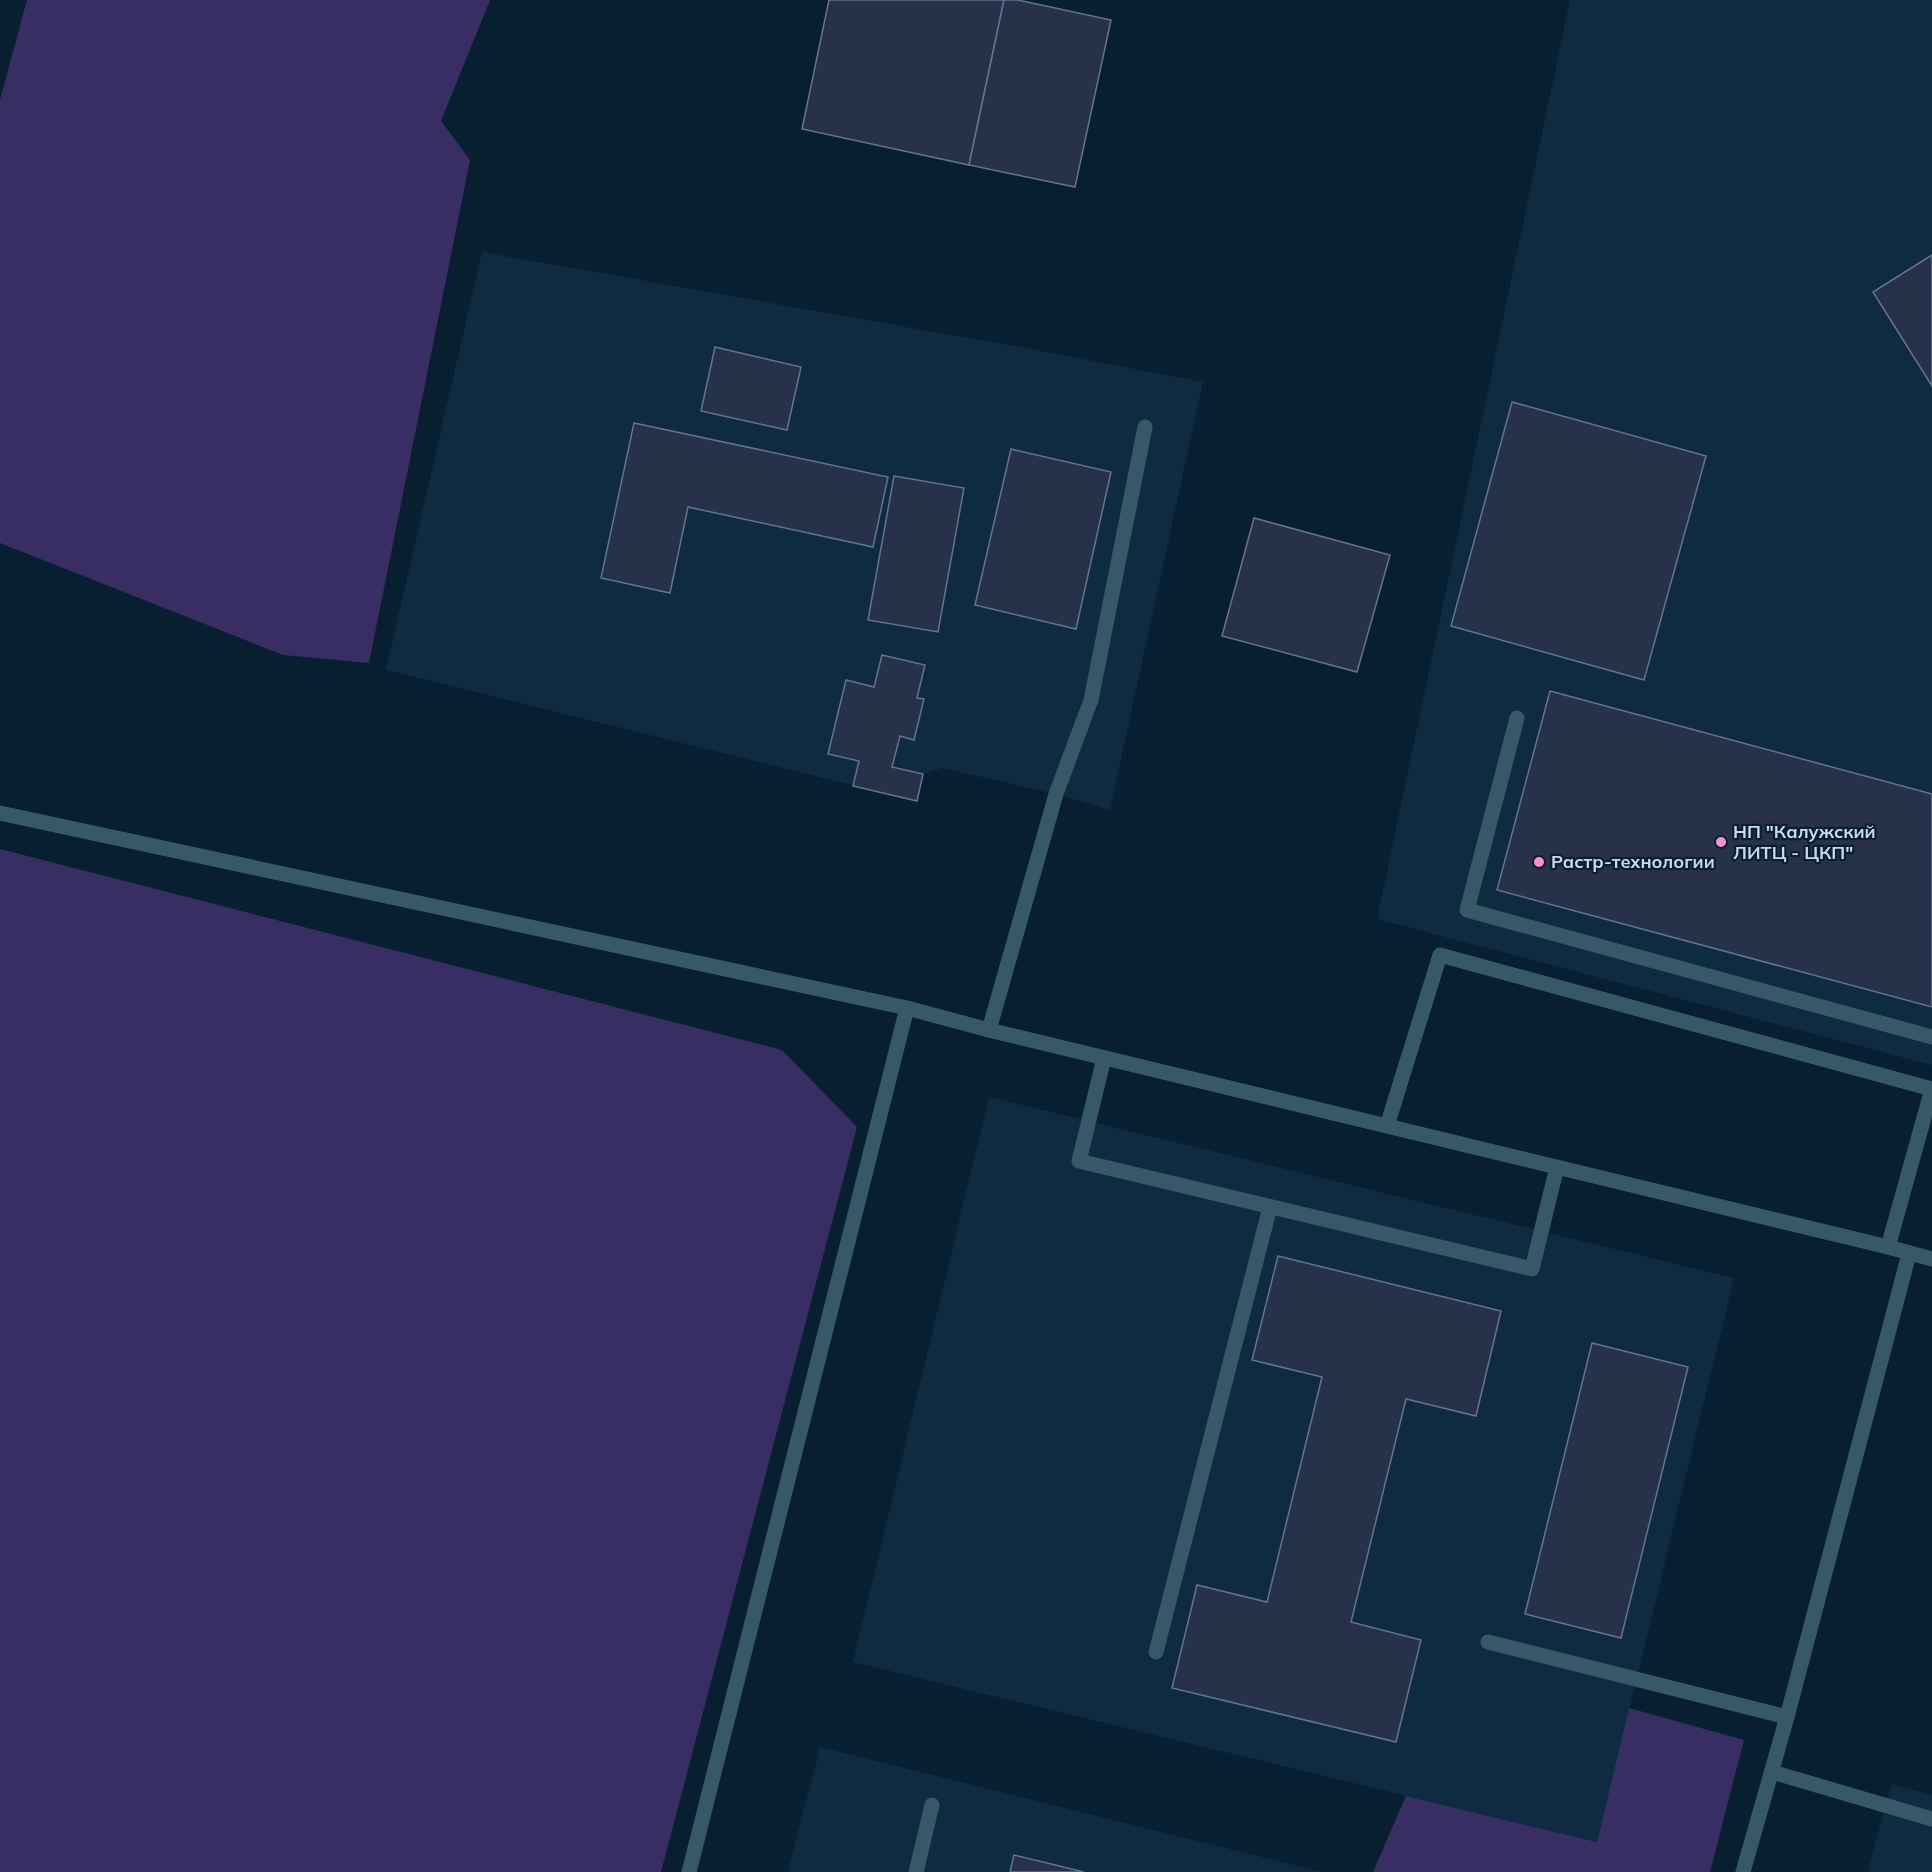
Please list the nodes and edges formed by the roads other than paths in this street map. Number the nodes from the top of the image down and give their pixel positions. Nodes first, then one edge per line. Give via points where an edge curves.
1 (1145, 427) dead end
2 (1517, 718) dead end
3 (0, 813) edge
4 (907, 1008) junction
5 (989, 1030) junction
6 (1932, 1037) edge
7 (1104, 1058) junction
8 (1932, 1089) edge
9 (1387, 1126) junction
10 (1557, 1167) junction
11 (1270, 1207) junction
12 (1888, 1247) junction
13 (1909, 1254) junction
14 (1932, 1259) edge
15 (1488, 1642) dead end
16 (1156, 1652) dead end
17 (1786, 1717) junction
18 (1772, 1772) junction
19 (932, 1805) dead end
20 (1932, 1819) edge
21 (689, 1872) edge
22 (916, 1872) edge
23 (1743, 1872) edge

1 - 5 street via 1091,700 1056,794
2 - 6 street via 1467,910
3 - 4 street
4 - 5 street
4 - 21 street
5 - 7 street
7 - 9 street
7 - 11 street via 1079,1161
8 - 9 street via 1440,955
8 - 12 street
9 - 10 street
10 - 11 street via 1532,1269
10 - 12 street
11 - 16 street
12 - 13 street
13 - 14 street
13 - 17 street
15 - 17 street
17 - 18 street
18 - 20 street
18 - 23 street
19 - 22 street

